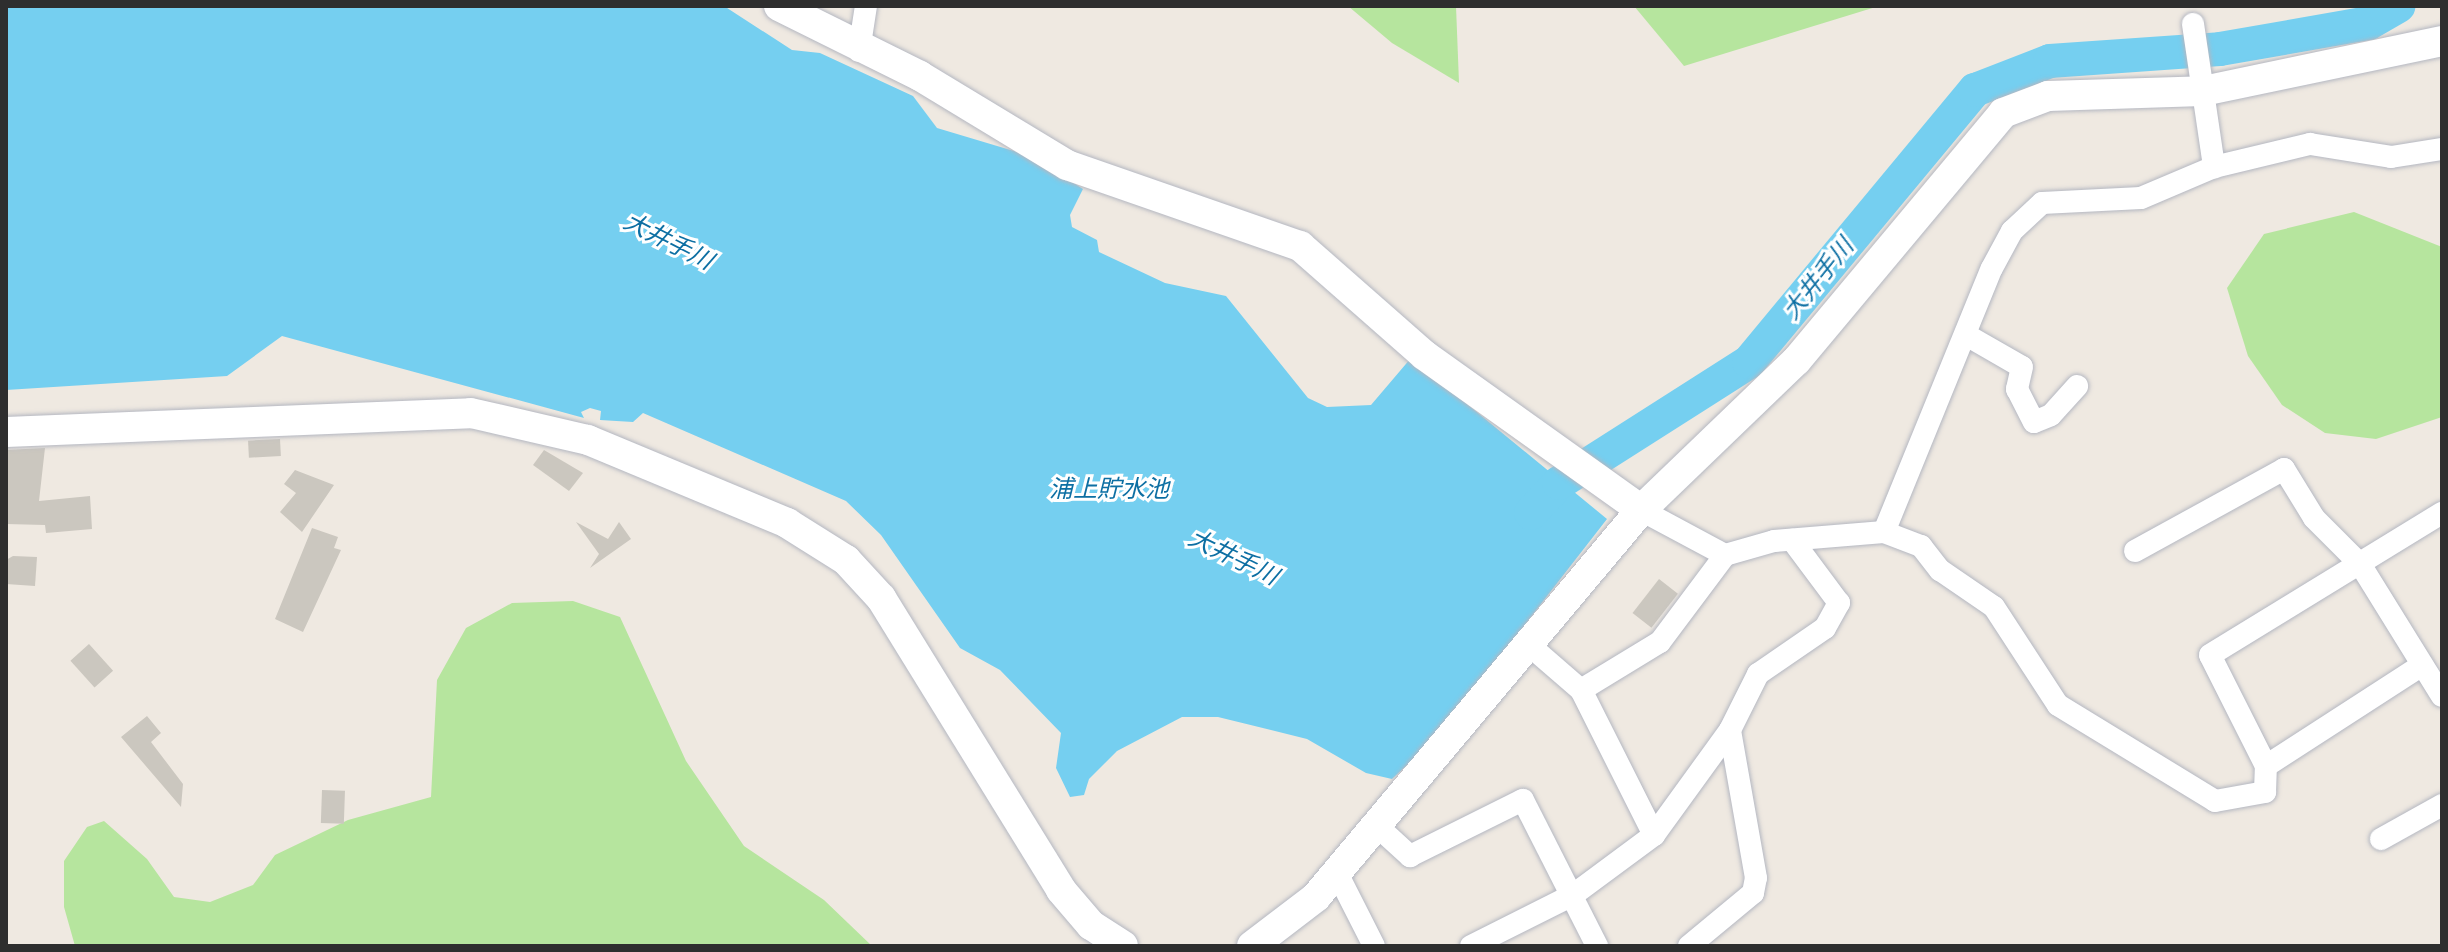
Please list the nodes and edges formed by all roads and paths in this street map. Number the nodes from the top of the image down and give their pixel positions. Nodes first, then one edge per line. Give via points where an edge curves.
1 (779, 6) edge
2 (866, 6) edge
3 (2193, 24) dead end
4 (2442, 41) edge
5 (859, 51) junction
6 (2200, 77) junction
7 (2442, 149) edge
8 (2214, 167) junction
9 (1968, 336) junction
10 (2077, 386) dead end
11 (6, 432) edge
12 (1641, 510) junction
13 (2442, 513) edge
14 (1884, 532) junction
15 (1792, 540) junction
16 (2135, 551) dead end
17 (1725, 555) junction
18 (2360, 564) junction
19 (1529, 645) junction
20 (2430, 668) edge
21 (1581, 690) junction
22 (2442, 696) edge
23 (1730, 730) junction
24 (2266, 766) junction
25 (2442, 805) edge
26 (1377, 826) junction
27 (1654, 835) junction
28 (2381, 839) dead end
29 (1337, 873) junction
30 (1573, 895) junction
31 (1123, 946) edge
32 (1252, 946) edge
33 (1374, 946) edge
34 (1471, 946) edge
35 (1597, 946) edge
36 (1689, 946) edge

1 - 5 street
2 - 5 street
3 - 6 street
4 - 6 street
5 - 12 street via 920,76 1067,165 1300,246 1424,355
6 - 8 street
6 - 12 street via 2048,96 2003,113 1786,372
7 - 8 street via 2391,157 2310,144
8 - 9 street via 2141,198 2042,203 2012,231
9 - 10 street via 2022,367 2017,389 2034,422
9 - 14 street
11 - 31 street via 471,413 588,440 787,523 846,560 881,598 1061,890 1091,925
12 - 17 street
12 - 19 street
13 - 18 street
14 - 15 street
14 - 24 street via 1921,546 1940,570 1994,607 2058,705 2190,792 2215,801 2249,801 2265,792
15 - 17 street
15 - 23 street via 1839,603 1825,628 1758,674
16 - 18 street via 2284,469 2314,518
17 - 21 street via 1660,642
18 - 20 street
18 - 24 street via 2210,655
19 - 21 street
19 - 26 street
20 - 22 street
20 - 24 street
21 - 27 street
23 - 27 street
23 - 36 street via 1756,878 1753,893
25 - 28 street
26 - 29 street
26 - 30 street via 1410,856 1523,800
27 - 30 street
29 - 32 street via 1292,921
29 - 33 street
30 - 34 street
30 - 35 street

